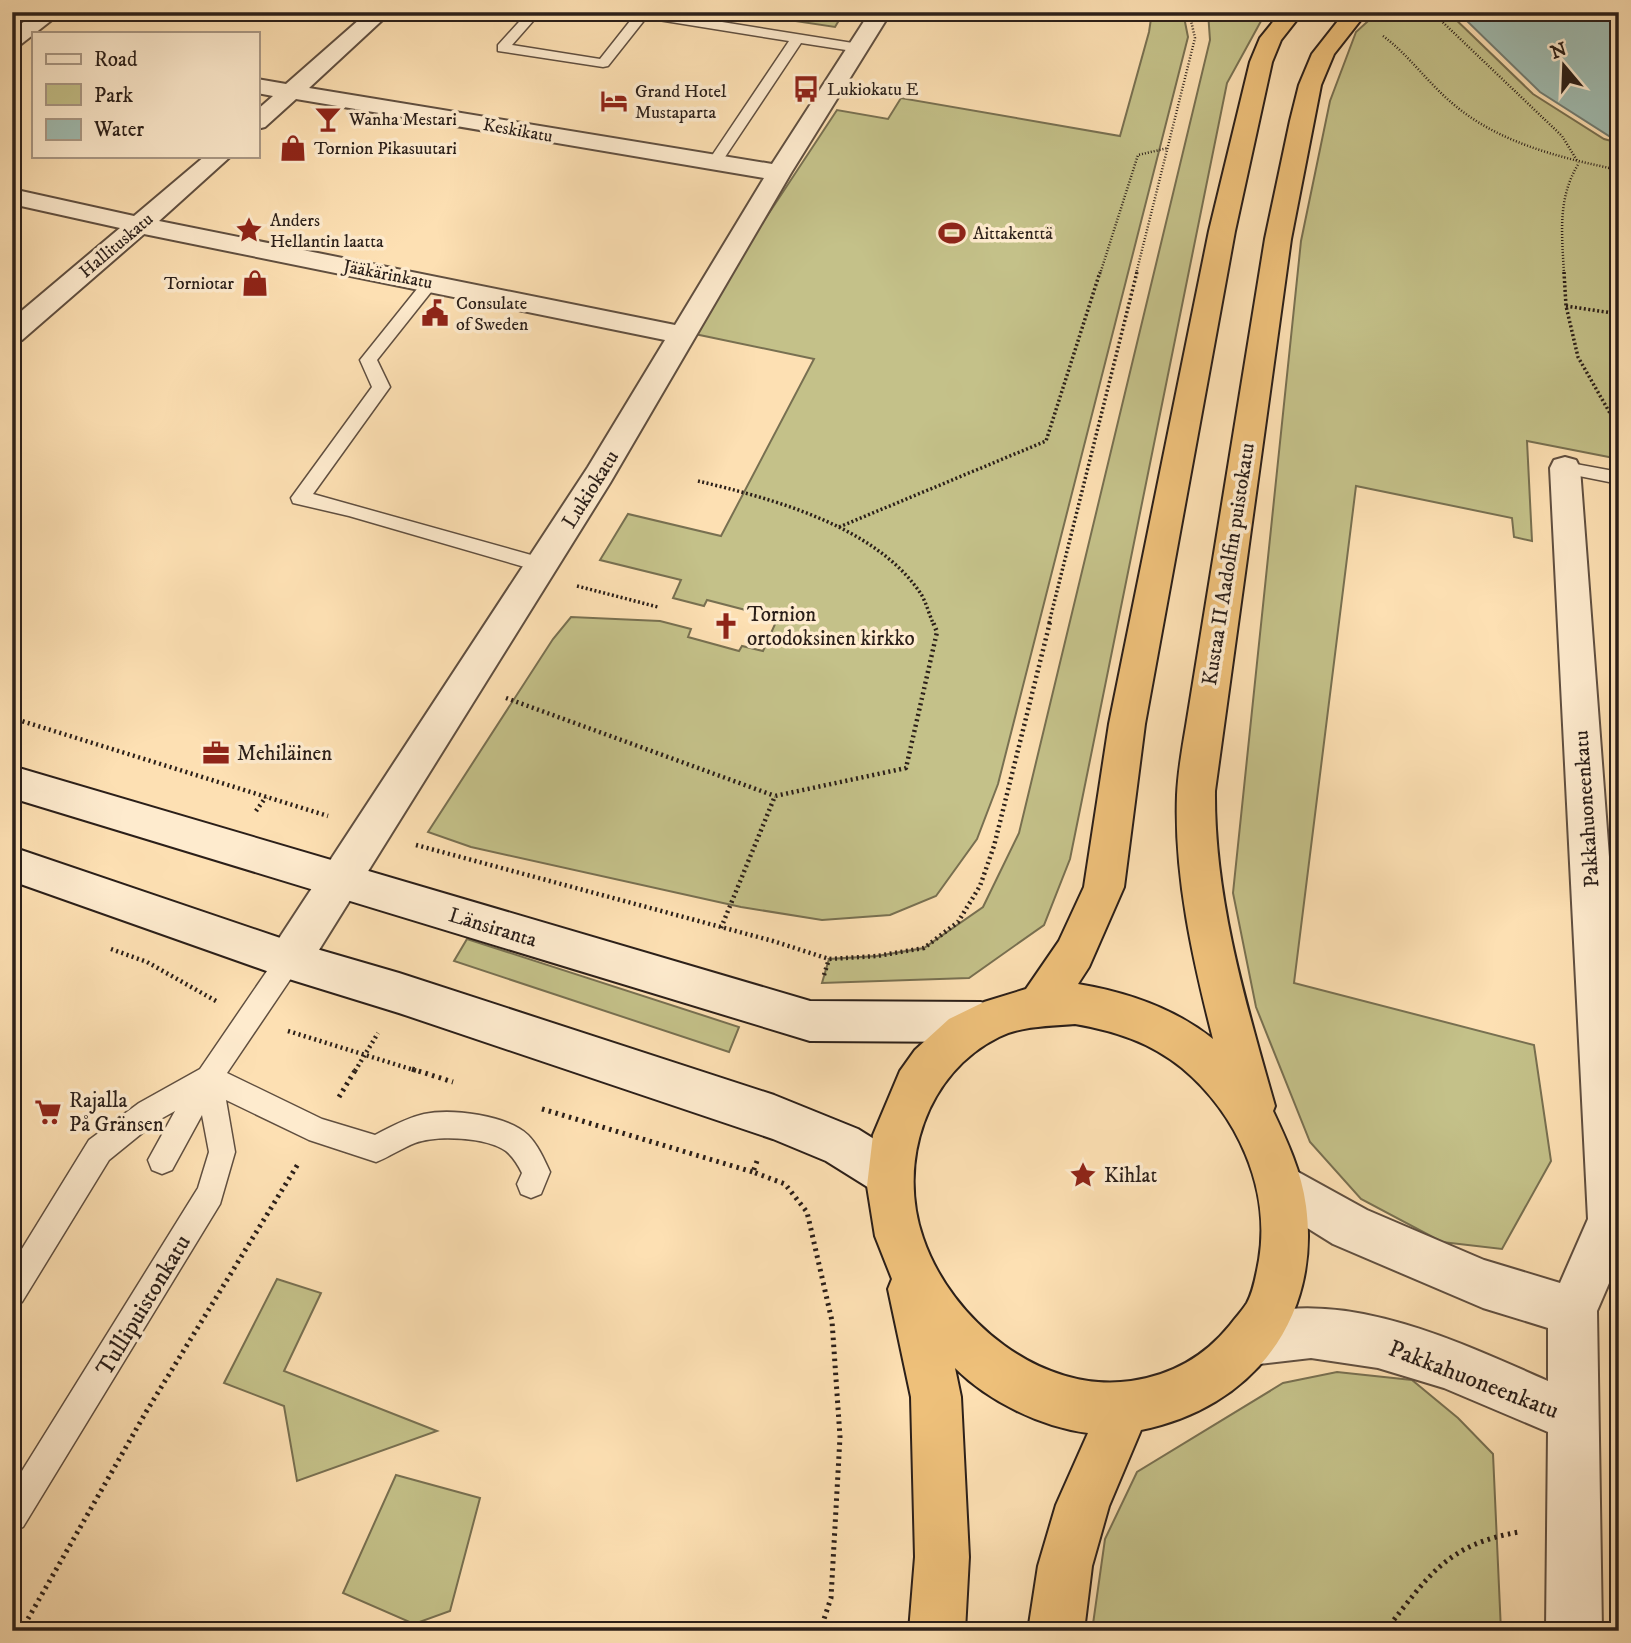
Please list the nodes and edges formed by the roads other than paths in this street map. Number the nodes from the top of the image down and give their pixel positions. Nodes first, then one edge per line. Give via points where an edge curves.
1 (52, 12) edge
2 (381, 12) edge
3 (536, 12) edge
4 (881, 12) edge
5 (1293, 12) edge
6 (639, 13) edge
7 (1369, 23) edge
8 (797, 40) junction
9 (12, 42) edge
10 (32, 47) edge
11 (859, 48) junction
12 (259, 86) edge
13 (290, 91) junction
14 (259, 119) edge
15 (217, 158) edge
16 (714, 163) junction
17 (779, 173) junction
18 (12, 196) edge
19 (140, 225) junction
20 (431, 282) junction
21 (12, 334) edge
22 (682, 335) junction
23 (1565, 468) joint
24 (1619, 478) edge
25 (554, 574) junction
26 (12, 782) edge
27 (12, 864) edge
28 (339, 880) junction
29 (289, 960) junction
30 (1040, 1005) junction
31 (981, 1022) junction
32 (209, 1078) junction
33 (1259, 1129) junction
34 (162, 1160) dead end
35 (890, 1175) junction
36 (531, 1184) dead end
37 (1280, 1185) junction
38 (905, 1259) junction
39 (12, 1292) edge
40 (1573, 1311) junction
41 (1251, 1340) junction
42 (1125, 1408) junction
43 (1572, 1417) junction
44 (12, 1516) edge
45 (937, 1631) edge
46 (1056, 1631) edge
47 (1574, 1631) edge

1 - 9 street
2 - 13 street
3 - 6 lane via 503,48 603,63
4 - 11 street, Lukiokatu
5 - 30 highway via 1271,38 1261,62 1222,231 1127,724 1104,887 1074,954
6 - 8 lane
7 - 33 highway, Kustaa II Aadolfin puistokatu via 1337,34 1323,54 1301,121 1268,306 1196,799 1202,898 1212,953
8 - 11 lane
8 - 16 lane
9 - 10 street
11 - 17 street, Lukiokatu
12 - 13 street, Keskikatu
13 - 14 street
13 - 16 street, Keskikatu
15 - 19 street, Hallituskatu
16 - 17 street, Keskikatu
17 - 22 street, Lukiokatu
18 - 19 street, Jääkärinkatu
19 - 20 street, Jääkärinkatu
19 - 21 street, Hallituskatu
20 - 22 street, Jääkärinkatu
20 - 25 lane via 368,360 381,387 300,498 349,509
22 - 25 street, Lukiokatu
23 - 24 lane
23 - 40 street, Pakkahuoneenkatu via 1612,1220
25 - 28 street, Lukiokatu
26 - 28 street, Länsiranta
27 - 29 street
28 - 29 street, Lukiokatu
28 - 31 street, Länsiranta via 810,1021
29 - 32 lane
29 - 35 street via 774,1117 842,1145
30 - 31 highway
30 - 33 highway via 1111,1009 1180,1040 1237,1094
31 - 35 highway via 951,1042 920,1079 895,1135
32 - 34 lane
32 - 36 lane via 318,1131 376,1149 431,1125 471,1126 513,1140 536,1172
32 - 39 lane via 148,1112 99,1150
32 - 44 lane, Tullipuistonkatu via 222,1153 210,1194
33 - 37 highway
35 - 38 highway via 894,1218
37 - 40 street via 1350,1227 1483,1284
37 - 41 highway via 1285,1218 1279,1283
38 - 42 highway via 927,1301 956,1338 993,1370 1046,1396 1080,1406
38 - 45 highway via 936,1397 942,1558
40 - 43 street, Pakkahuoneenkatu
41 - 42 highway via 1217,1374 1175,1398
41 - 43 street, Pakkahuoneenkatu via 1309,1333 1382,1343 1474,1374
42 - 46 highway via 1083,1505 1065,1566
43 - 47 street, Pakkahuoneenkatu

